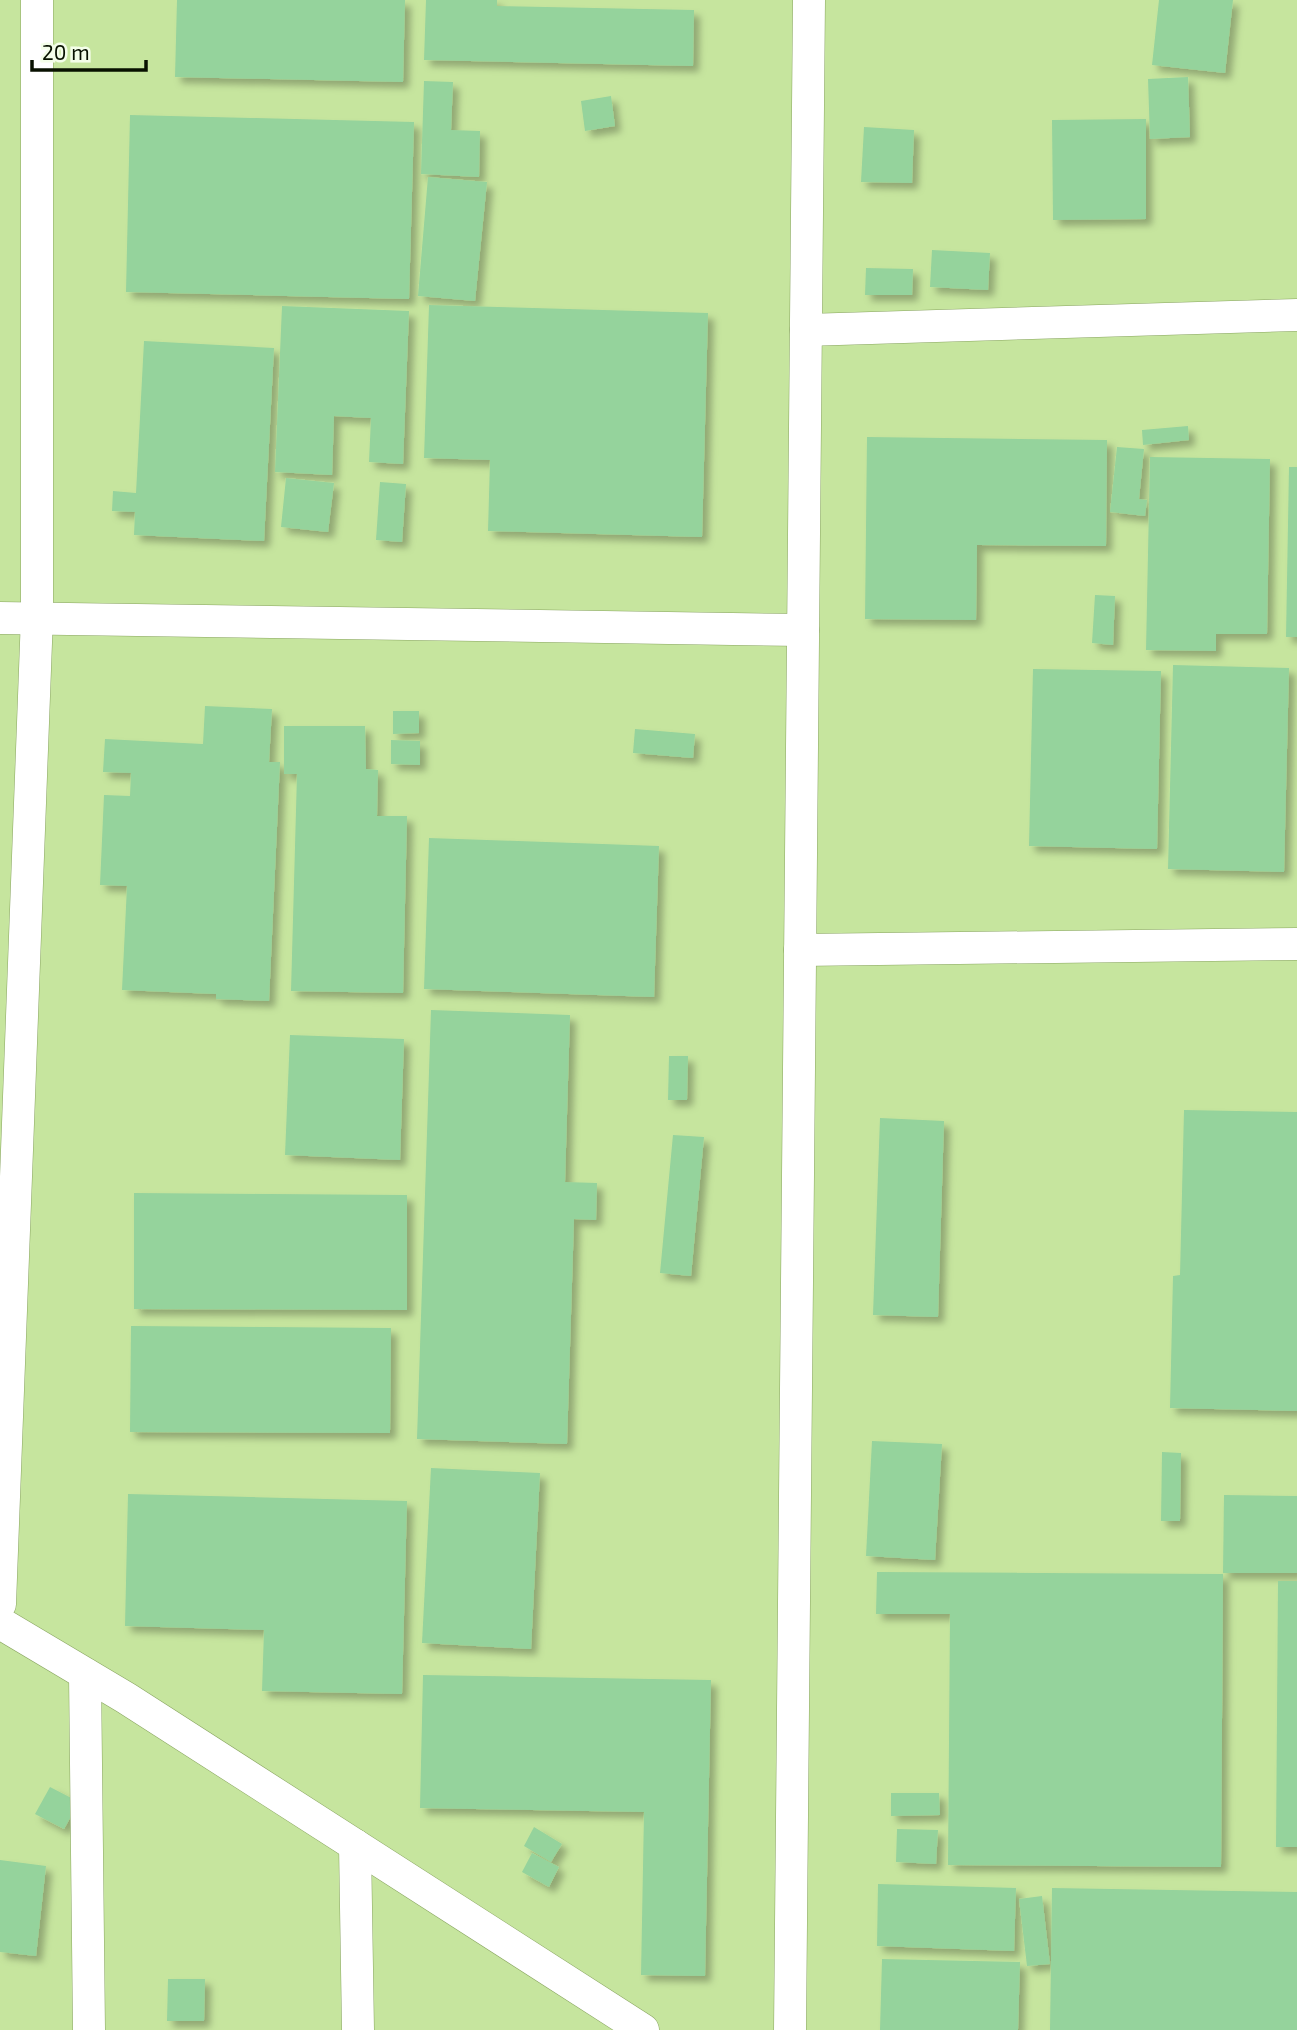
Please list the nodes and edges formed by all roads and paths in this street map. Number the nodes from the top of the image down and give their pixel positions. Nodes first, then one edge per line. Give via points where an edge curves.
1 (37, 0) edge
2 (809, 0) edge
3 (1297, 315) edge
4 (806, 330) junction
5 (37, 616) junction
6 (0, 618) edge
7 (803, 630) junction
8 (1297, 944) edge
9 (800, 950) junction
10 (0, 1604) edge
11 (0, 1623) edge
12 (85, 1674) junction
13 (355, 1845) junction
14 (642, 2029) edge
15 (89, 2030) edge
16 (358, 2030) edge
17 (790, 2030) edge

1 - 5 street
2 - 4 street
3 - 4 street
4 - 7 street
5 - 6 street
5 - 7 street
5 - 10 street
7 - 9 street
8 - 9 street
9 - 17 street
11 - 12 street
12 - 13 street
12 - 15 street
13 - 14 street
13 - 16 street

